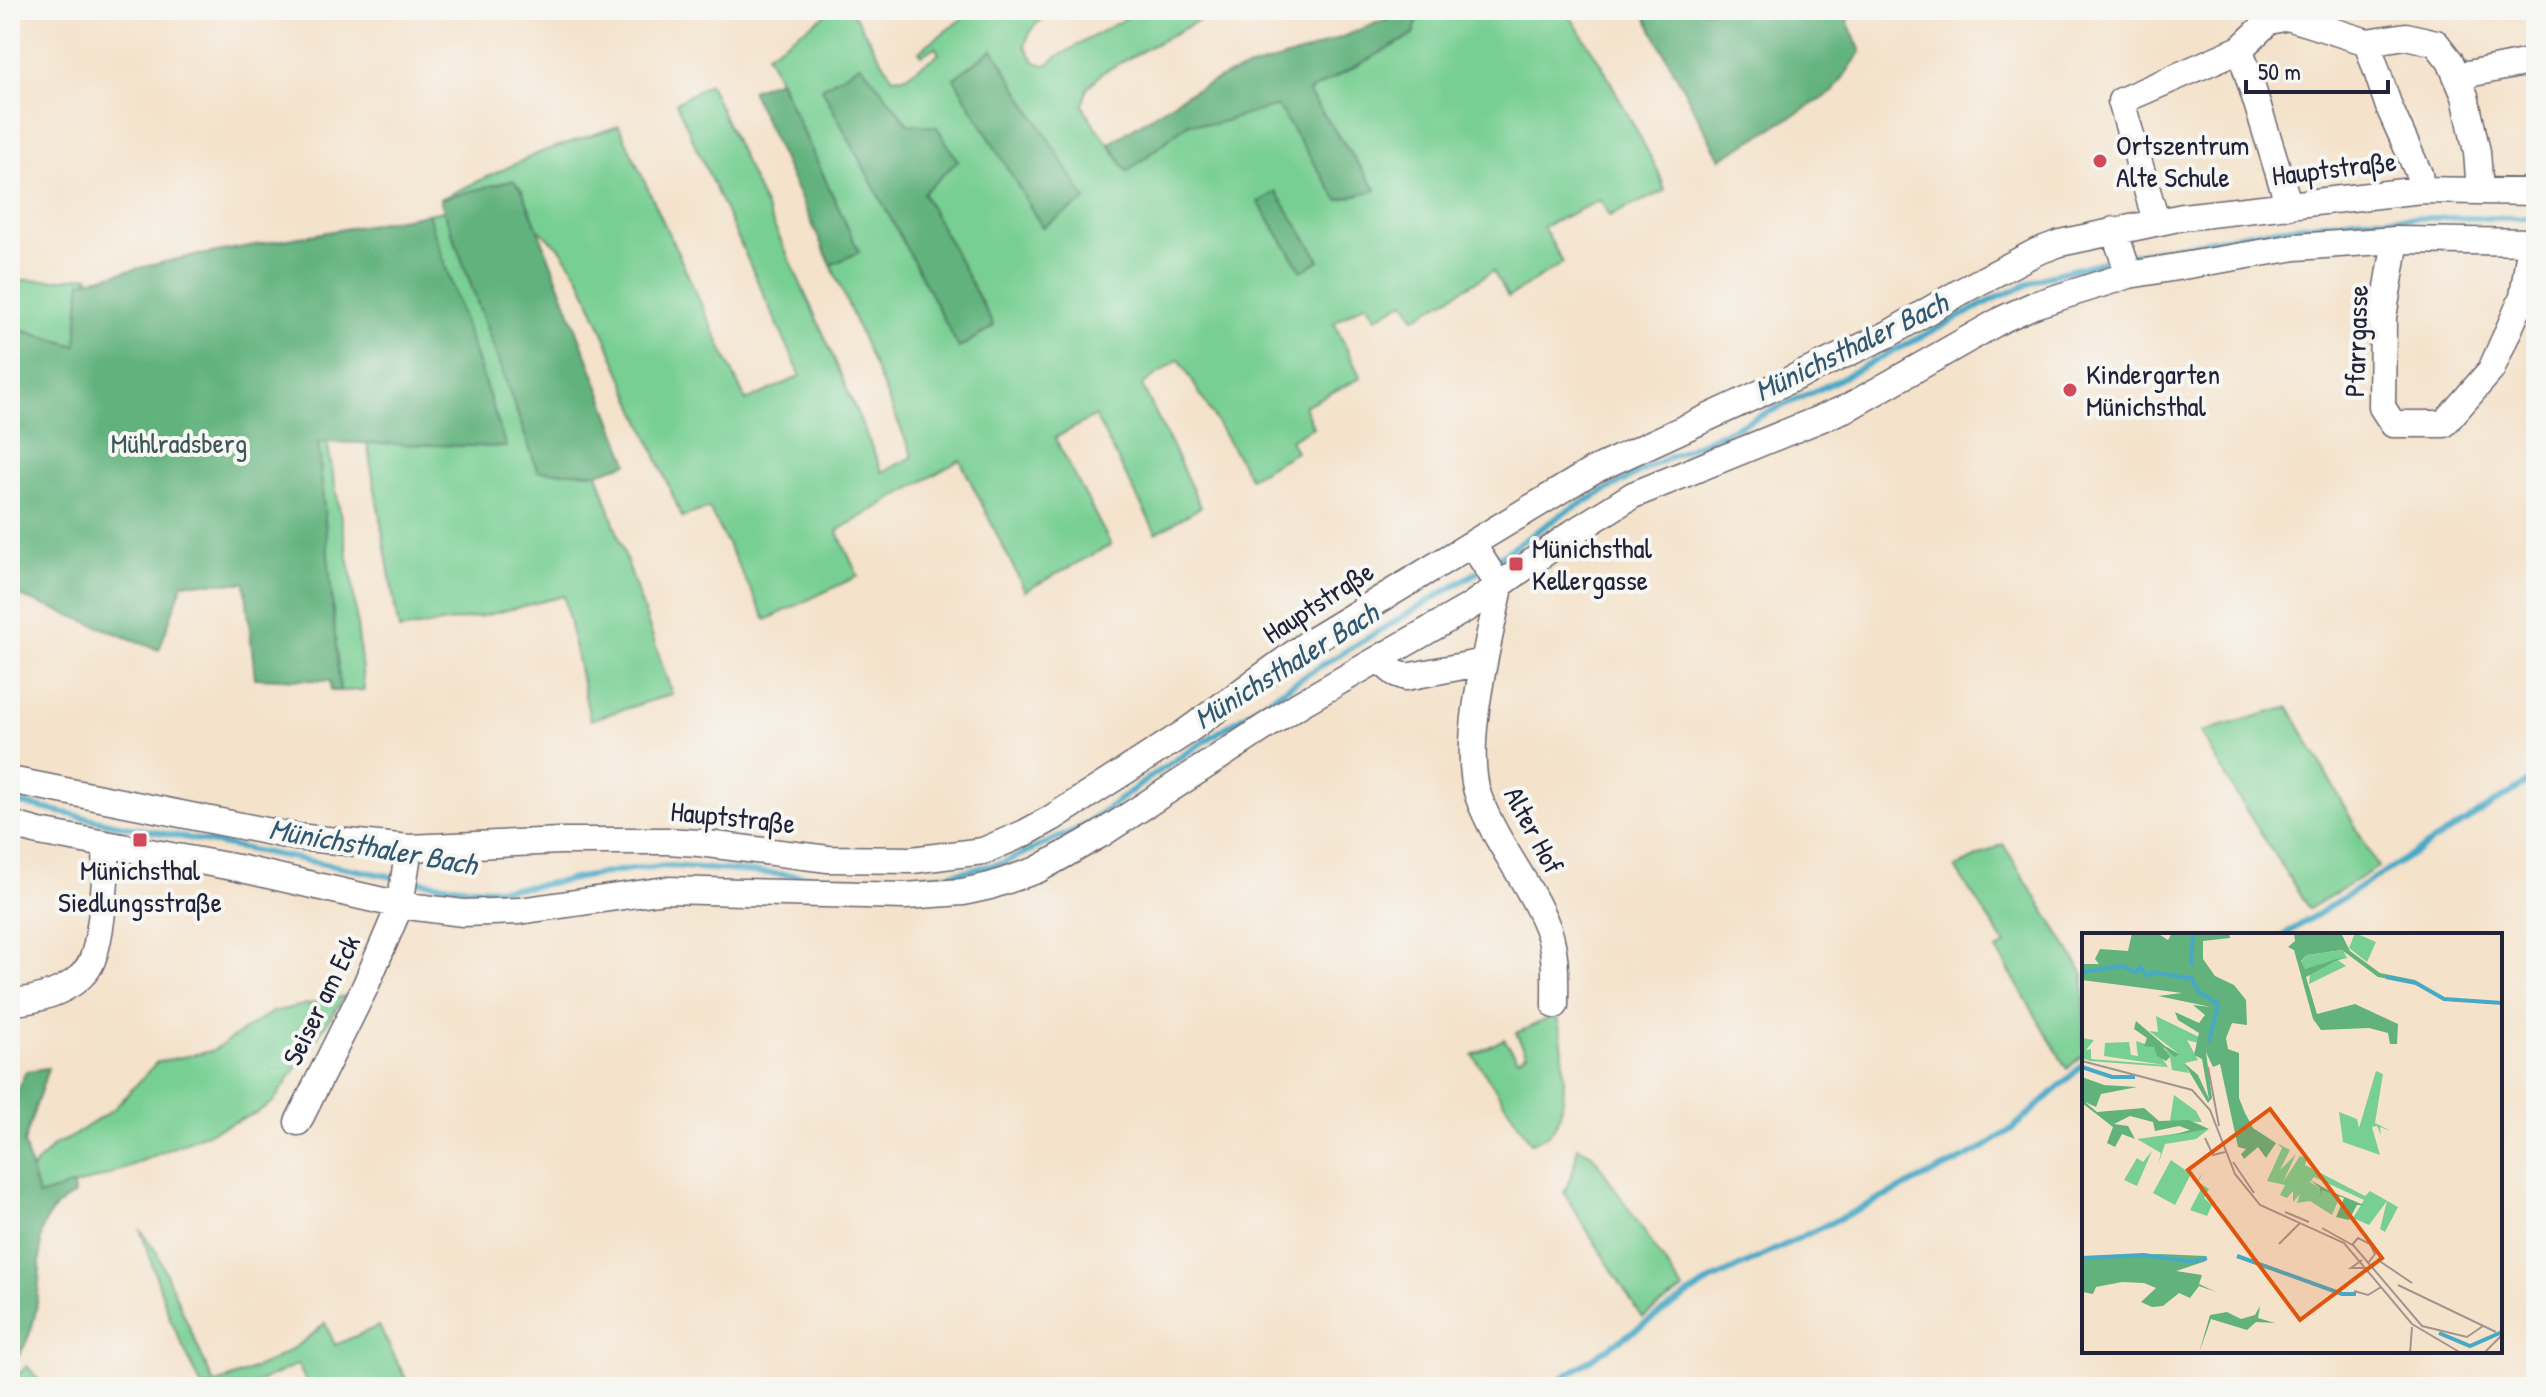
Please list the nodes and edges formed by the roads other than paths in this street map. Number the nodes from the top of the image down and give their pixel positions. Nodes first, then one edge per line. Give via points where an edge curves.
1 (2367, 42) junction
2 (2240, 49) junction
3 (2535, 63) edge
4 (2458, 76) junction
5 (2421, 190) junction
6 (2480, 191) junction
7 (2536, 192) edge
8 (2289, 206) junction
9 (2156, 221) junction
10 (2396, 240) junction
11 (2534, 242) edge
12 (2122, 254) junction
13 (1475, 549) junction
14 (1496, 582) junction
15 (1379, 660) junction
16 (1484, 662) junction
17 (10, 780) edge
18 (10, 824) edge
19 (107, 845) junction
20 (408, 855) junction
21 (401, 899) junction
22 (10, 1002) edge
23 (1555, 1005) dead end
24 (298, 1122) dead end

1 - 2 street via 2288,17 2269,21
1 - 4 street via 2406,36 2436,43
1 - 5 street
2 - 8 street
2 - 9 street via 2121,101
3 - 4 street
4 - 6 street via 2472,120
5 - 6 street, Hauptstraße
5 - 8 street, Hauptstraße
6 - 7 street, Hauptstraße
8 - 9 street, Hauptstraße
9 - 12 street, Hauptstraße
10 - 11 street, Hauptstraße
10 - 11 street, Pfarrgasse via 2383,317 2382,407 2393,424 2444,424 2491,370 2523,297
10 - 12 street, Hauptstraße
12 - 13 street, Hauptstraße via 2060,243 2036,252 1887,335 1592,471
12 - 14 street, Hauptstraße via 1849,407 1633,495
13 - 14 street
13 - 20 street, Hauptstraße via 1310,642 1183,734 1052,818 983,851 912,860 828,859 699,843 560,841
14 - 15 street, Hauptstraße
14 - 16 street, Alter Hof
15 - 16 street via 1406,677
15 - 21 street, Hauptstraße via 1300,704 1070,853 990,886 905,896 666,890 488,913 431,910
16 - 23 street, Alter Hof via 1472,758 1478,795 1548,929 1556,968
17 - 20 street, Hauptstraße
18 - 19 street, Hauptstraße
19 - 21 street, Hauptstraße
19 - 22 street via 90,966 44,997
20 - 21 street, Seiser am Eck
21 - 24 street, Seiser am Eck via 365,987

